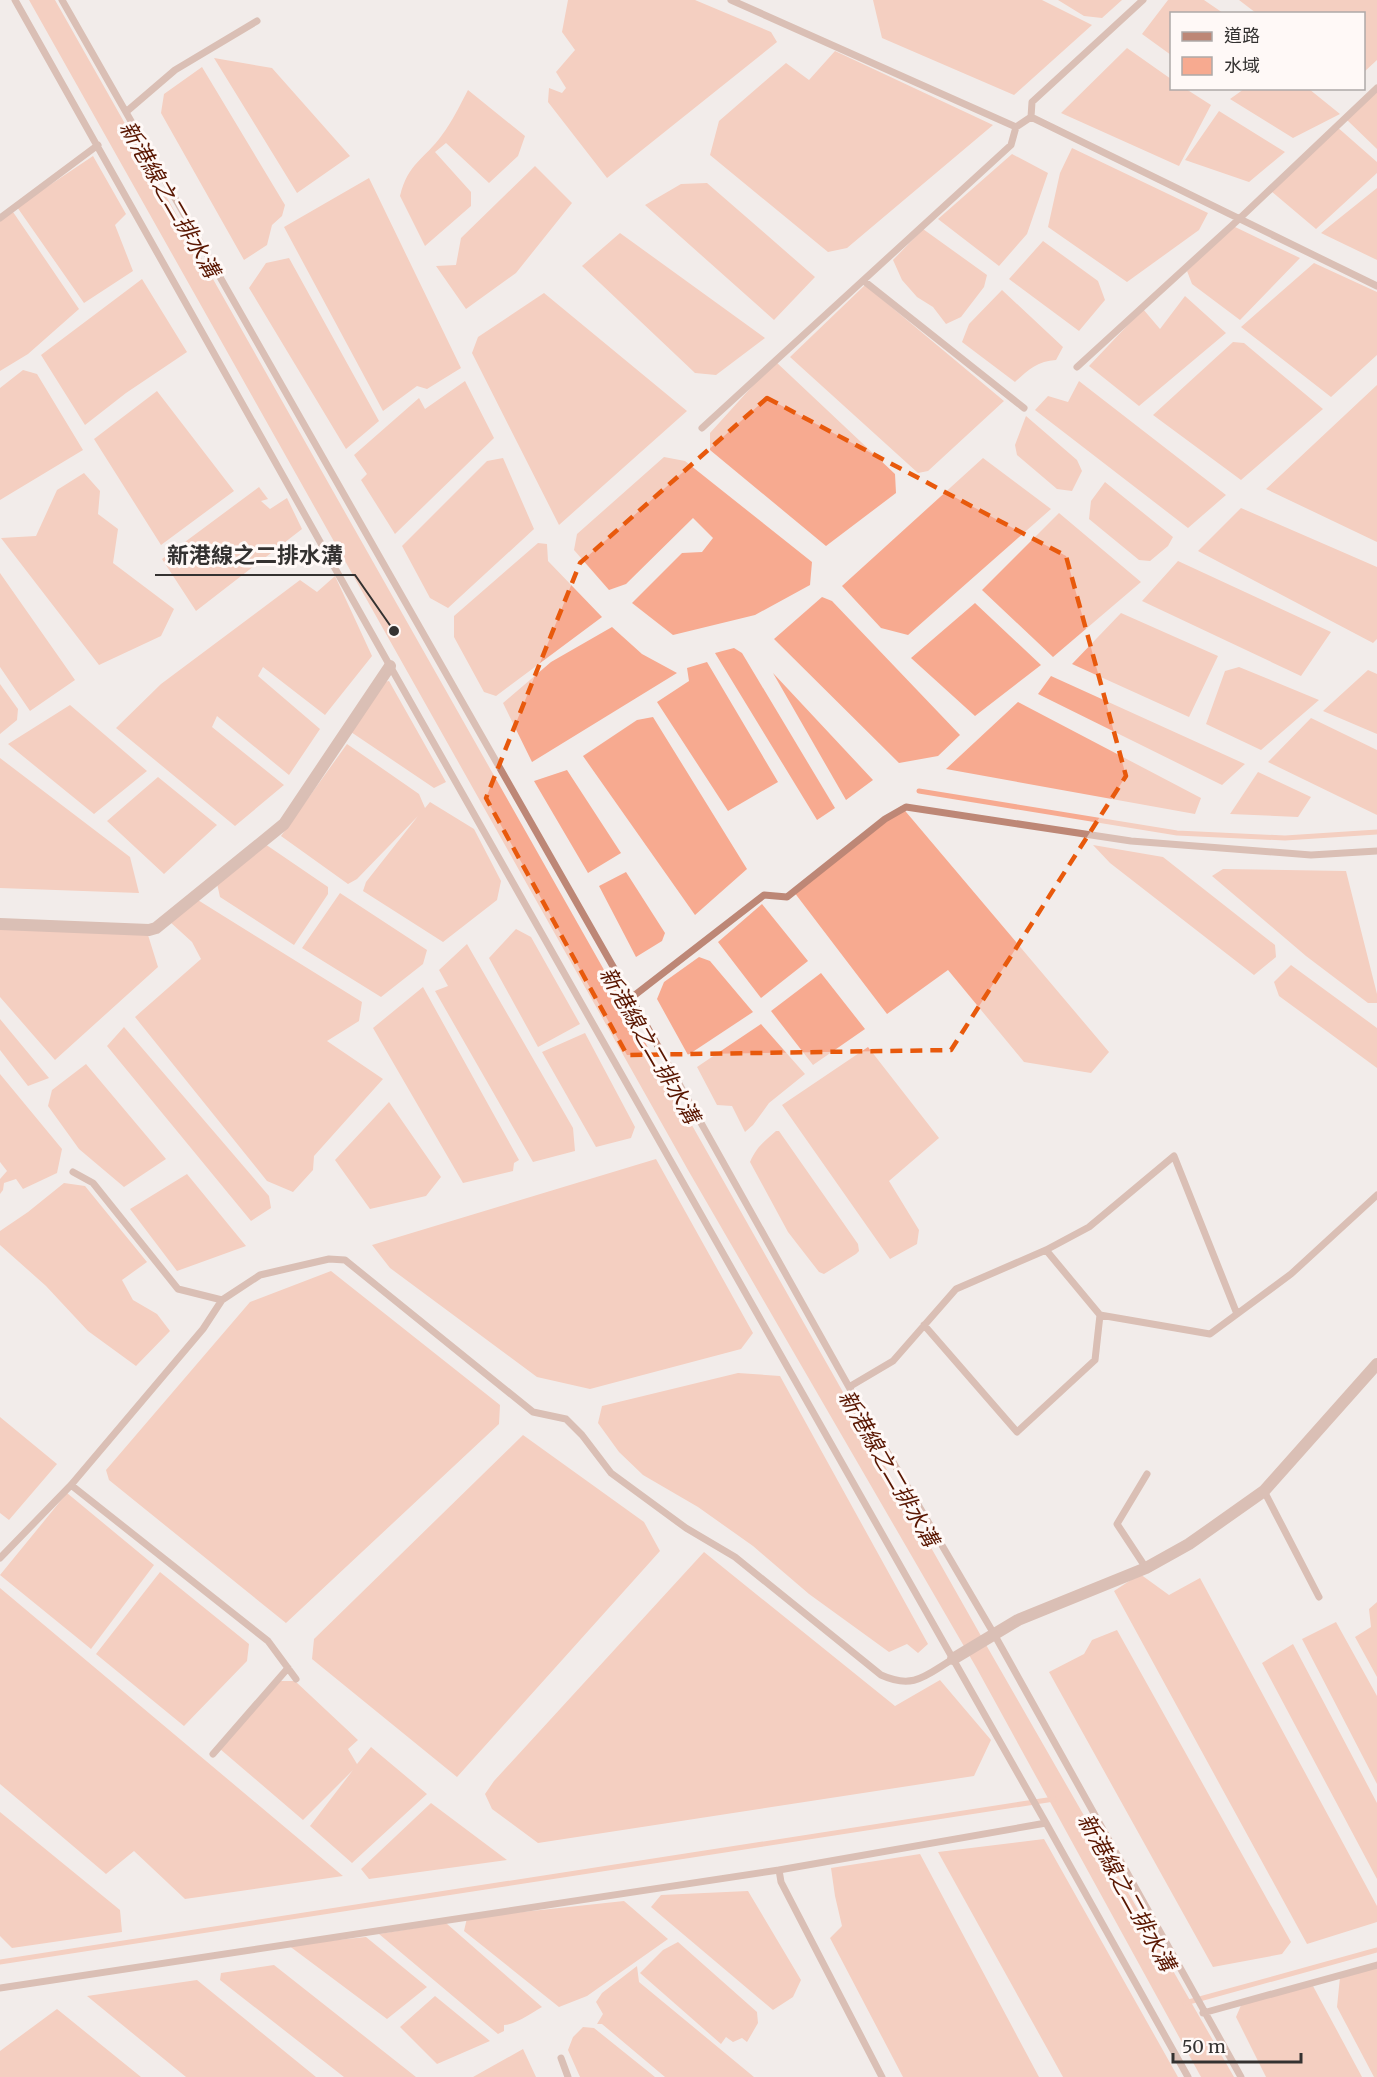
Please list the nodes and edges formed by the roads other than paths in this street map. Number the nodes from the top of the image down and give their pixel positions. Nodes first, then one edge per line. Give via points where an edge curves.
1 (15, 0) edge
2 (62, 0) edge
3 (731, 0) edge
4 (1143, 0) edge
5 (257, 21) dead end
6 (1377, 88) edge
7 (126, 112) junction
8 (1031, 117) junction
9 (1017, 127) junction
10 (98, 145) junction
11 (0, 218) edge
12 (1239, 219) junction
13 (864, 280) junction
14 (1377, 286) edge
15 (1077, 367) dead end
16 (1024, 408) dead end
17 (702, 428) dead end
18 (390, 666) junction
19 (1377, 850) edge
20 (0, 924) edge
21 (630, 998) junction
22 (73, 1172) dead end
23 (1377, 1195) edge
24 (1046, 1250) junction
25 (222, 1300) junction
26 (1237, 1314) junction
27 (1100, 1315) junction
28 (924, 1325) junction
29 (1377, 1364) edge
30 (849, 1387) junction
31 (1147, 1474) dead end
32 (71, 1485) junction
33 (1264, 1491) junction
34 (0, 1558) edge
35 (1146, 1568) junction
36 (1319, 1597) dead end
37 (994, 1634) junction
38 (953, 1659) junction
39 (288, 1668) junction
40 (296, 1679) dead end
41 (213, 1754) dead end
42 (1046, 1823) junction
43 (779, 1870) junction
44 (1377, 1965) edge
45 (0, 1988) edge
46 (1203, 2013) junction
47 (561, 2058) dead end
48 (568, 2077) edge
49 (882, 2077) edge
50 (1188, 2077) edge
51 (1241, 2077) edge

1 - 10 lane
2 - 7 lane
3 - 9 lane
4 - 8 lane via 1032,102
5 - 7 lane via 175,70
6 - 12 lane
7 - 21 lane
8 - 9 lane
8 - 12 lane
9 - 13 lane via 1011,145
10 - 11 lane
10 - 18 lane
12 - 14 lane
12 - 15 lane
13 - 16 lane
13 - 17 lane
18 - 20 street via 284,824 156,928
18 - 38 lane
19 - 21 lane via 1311,855 1131,842 906,807 885,819 787,897 764,895
21 - 30 lane
22 - 25 lane via 93,1183 178,1289
23 - 26 lane via 1291,1274
24 - 26 lane via 1089,1227 1174,1156
24 - 27 lane
24 - 28 lane via 956,1289
25 - 32 lane via 203,1329
25 - 38 lane via 260,1275 329,1259 345,1260 532,1412 566,1419 611,1473 686,1528 735,1557 881,1675 897,1683 916,1681
26 - 27 lane via 1210,1334
27 - 28 lane via 1095,1360 1017,1432
28 - 30 lane via 893,1361
29 - 33 street
30 - 37 lane
31 - 35 lane via 1117,1524
32 - 34 lane
32 - 39 lane via 268,1641
33 - 35 street via 1189,1544
33 - 36 lane
35 - 37 street via 1018,1620
37 - 38 street
37 - 46 lane
38 - 42 lane
39 - 40 lane
39 - 41 lane
42 - 43 lane
42 - 50 lane
43 - 45 lane
43 - 49 lane via 781,1882
44 - 46 lane
46 - 51 lane
47 - 48 lane

